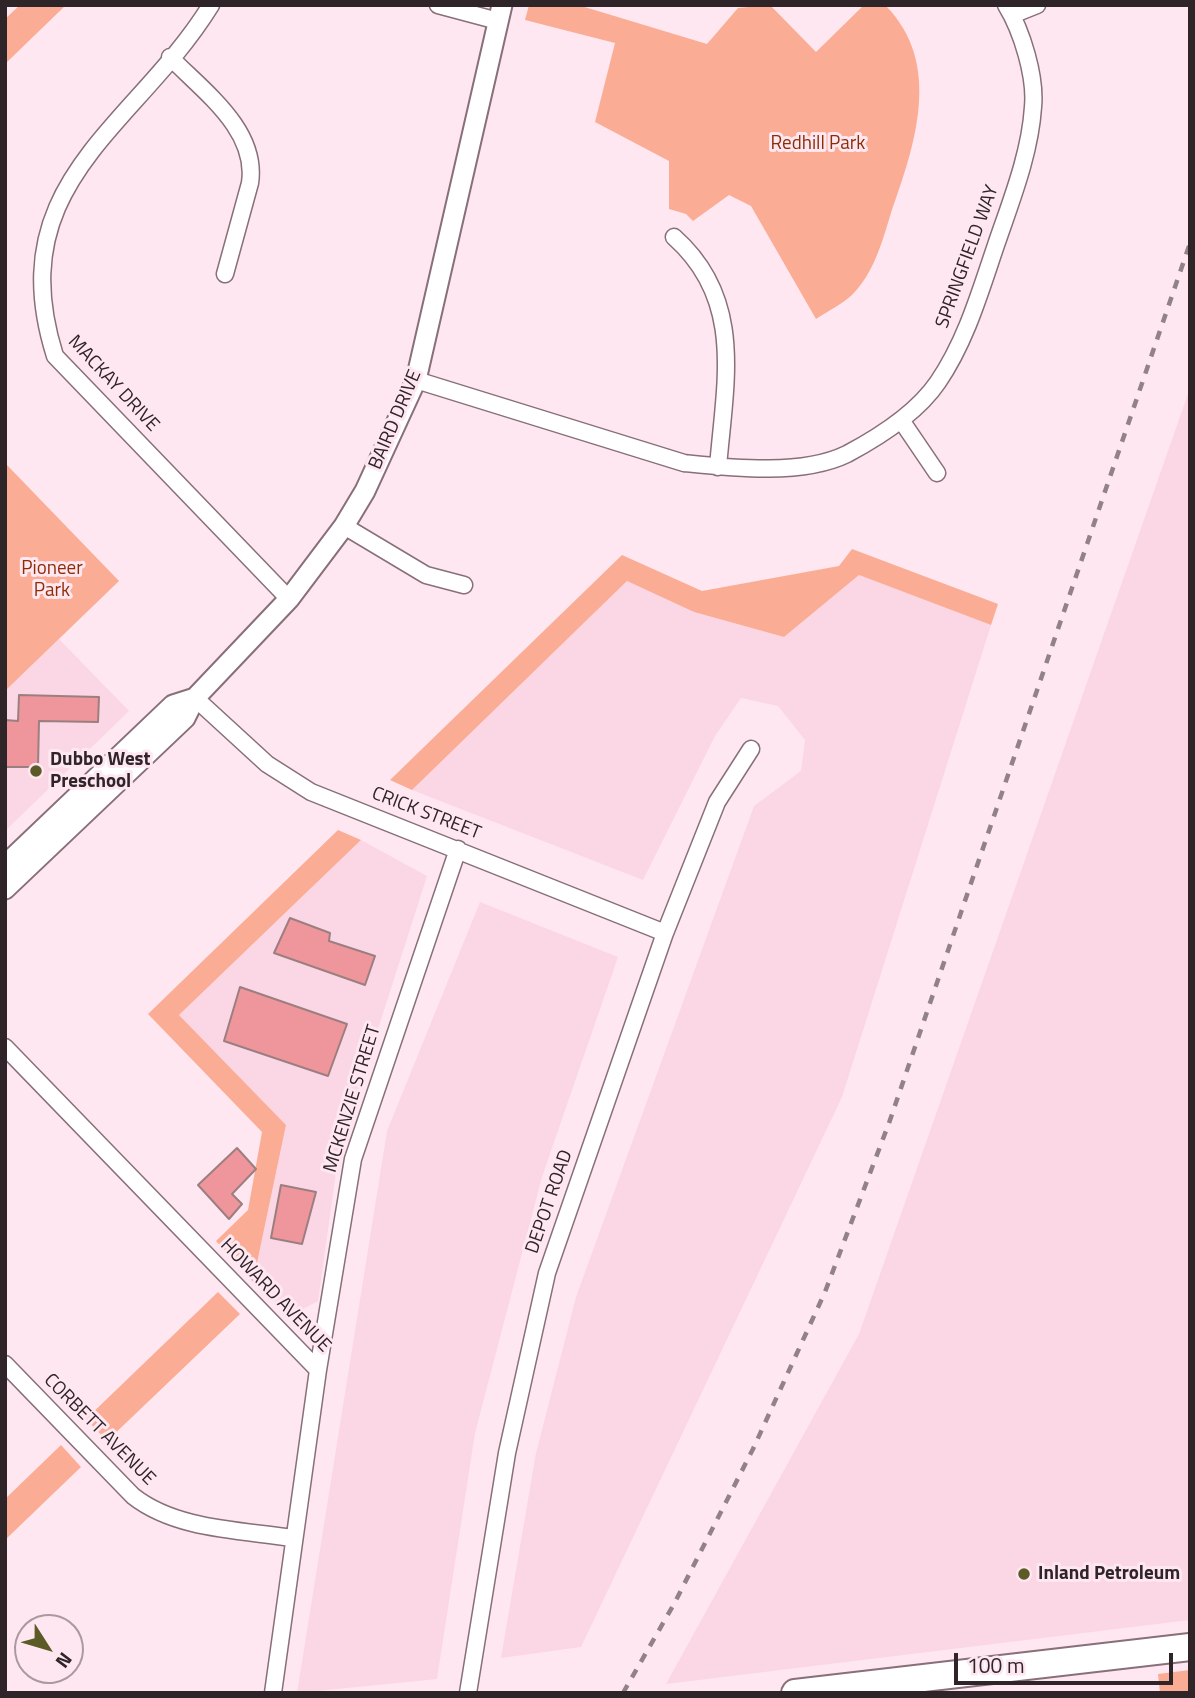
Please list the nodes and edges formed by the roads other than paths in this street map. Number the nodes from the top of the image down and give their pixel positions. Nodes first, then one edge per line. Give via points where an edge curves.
1 (211, 5) edge
2 (438, 5) edge
3 (1037, 5) edge
4 (1009, 10) edge
5 (500, 13) edge
6 (170, 57) junction
7 (63, 162) dead end
8 (674, 237) dead end
9 (225, 274) dead end
10 (26, 295) dead end
11 (416, 380) junction
12 (901, 421) junction
13 (718, 467) junction
14 (937, 473) dead end
15 (344, 526) junction
16 (464, 585) dead end
17 (289, 599) junction
18 (195, 698) junction
19 (751, 749) dead end
20 (458, 849) junction
21 (5, 864) edge
22 (5, 888) edge
23 (664, 933) junction
24 (5, 1047) edge
25 (5, 1364) edge
26 (318, 1370) junction
27 (293, 1538) junction
28 (1190, 1647) edge
29 (878, 1687) edge
30 (273, 1693) edge
31 (468, 1693) edge
32 (795, 1693) edge

1 - 6 street
2 - 5 street
3 - 4 street
4 - 12 street, SPRINGFIELD WAY via 1027,54 1034,106 1017,185 968,328 937,383
5 - 11 street, BAIRD DRIVE
6 - 7 street
6 - 9 street via 229,118 248,150 250,183
8 - 13 street via 690,251 717,294 728,344
10 - 17 street, MACKAY DRIVE via 36,325 55,356
11 - 13 street, SPRINGFIELD WAY via 684,463
11 - 15 street, BAIRD DRIVE
12 - 13 street, SPRINGFIELD WAY via 844,455 806,465
12 - 14 street
15 - 16 street via 426,575
15 - 17 street, BAIRD DRIVE
17 - 18 street, BAIRD DRIVE
18 - 20 street, CRICK STREET via 286,779
18 - 21 street, BAIRD DRIVE via 173,705
18 - 22 street, BAIRD DRIVE via 185,718
19 - 23 street, DEPOT ROAD via 717,802
20 - 23 street, CRICK STREET
20 - 26 street, MCKENZIE STREET via 353,1159
23 - 31 street, DEPOT ROAD via 547,1273 507,1452
24 - 26 street, HOWARD AVENUE
25 - 27 street, CORBETT AVENUE via 148,1508 182,1520
26 - 27 street, HOWARD AVENUE
27 - 30 street, HOWARD AVENUE
28 - 29 highway
29 - 32 highway

